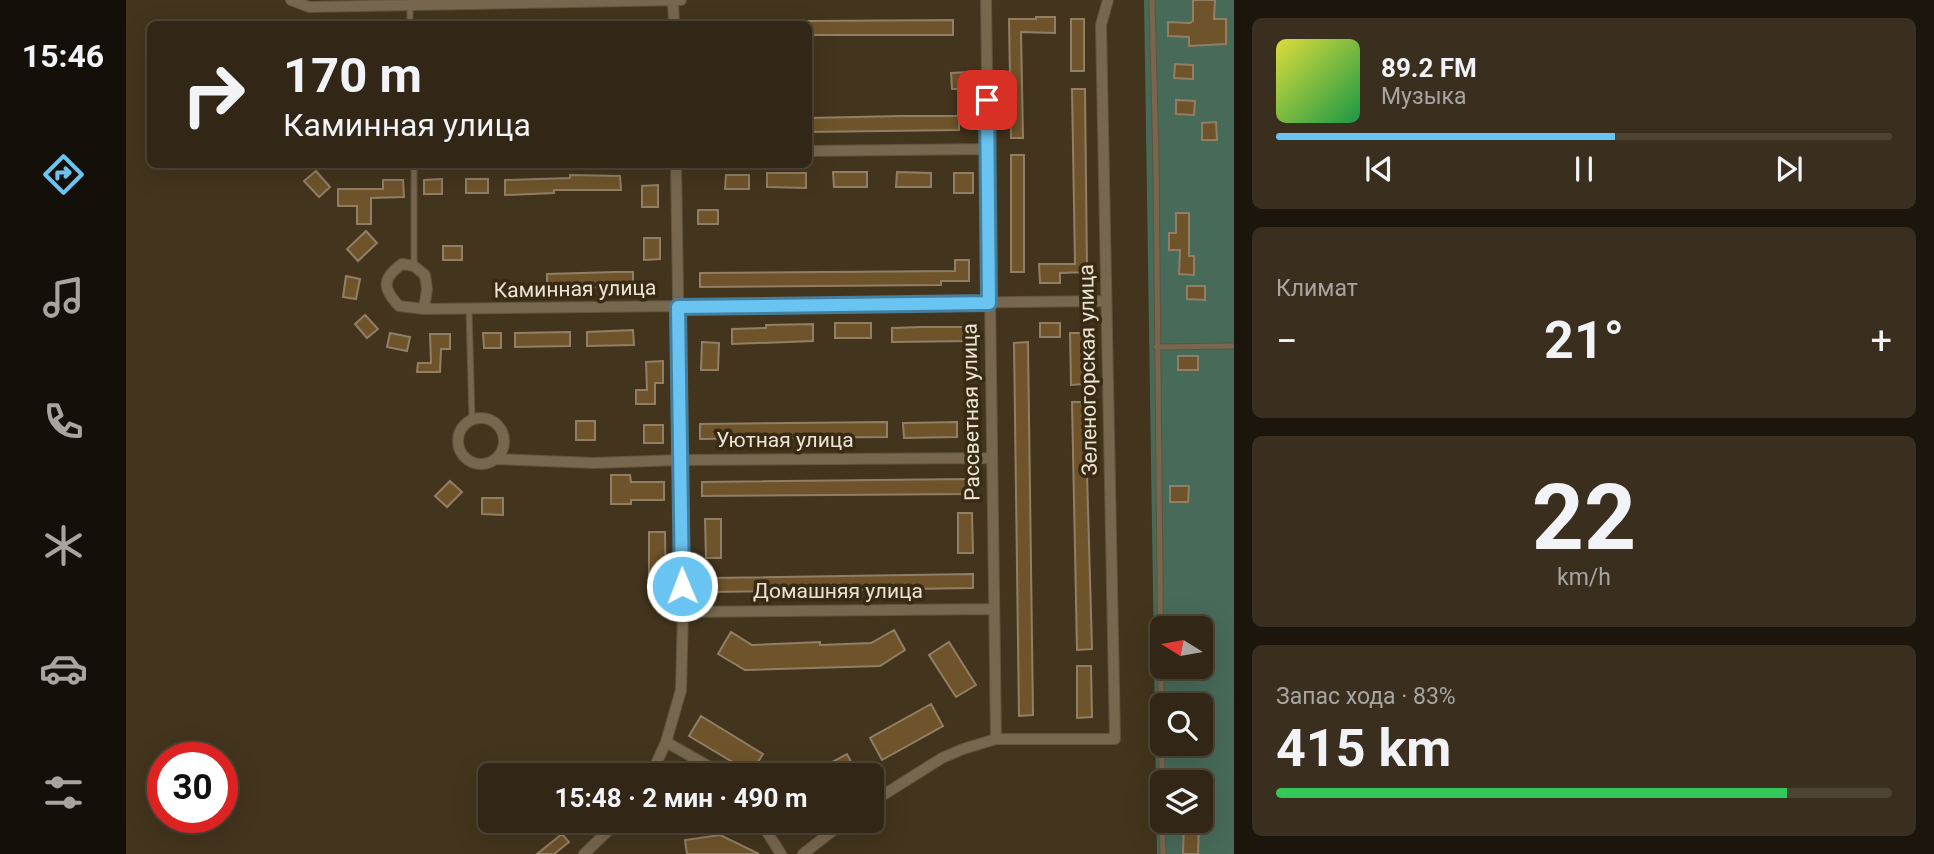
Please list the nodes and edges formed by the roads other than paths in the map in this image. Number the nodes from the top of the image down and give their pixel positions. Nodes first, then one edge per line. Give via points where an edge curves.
1 (291, 0) edge
2 (673, 0) edge
3 (681, 0) edge
4 (986, 0) edge
5 (1108, 0) edge
6 (1152, 0) edge
7 (336, 3) edge
8 (410, 5) junction
9 (410, 21) edge
10 (674, 21) edge
11 (987, 149) junction
12 (812, 151) edge
13 (414, 168) edge
14 (676, 168) edge
15 (414, 266) junction
16 (1105, 301) junction
17 (989, 303) junction
18 (678, 307) junction
19 (424, 309) junction
20 (469, 310) junction
21 (1156, 346) junction
22 (1234, 346) edge
23 (472, 419) junction
24 (991, 458) junction
25 (495, 459) junction
26 (680, 460) junction
27 (993, 609) junction
28 (683, 612) junction
29 (996, 739) junction
30 (666, 741) junction
31 (656, 763) edge
32 (703, 763) edge
33 (1162, 770) edge
34 (884, 794) edge
35 (606, 833) edge
36 (768, 833) edge
37 (830, 833) edge
38 (1163, 833) edge
39 (584, 854) edge
40 (781, 854) edge
41 (803, 854) edge
42 (1163, 854) edge

1 - 7 street via 309,7
2 - 3 street
2 - 8 street
2 - 10 street
4 - 11 street, Рассветная улица
5 - 16 street, Зеленогорская улица via 1101,25
6 - 21 lane
7 - 8 street
8 - 9 lane
11 - 12 street
11 - 17 street, Рассветная улица
13 - 15 lane
14 - 18 street
15 - 19 street via 425,275
15 - 19 street, Каминная улица via 402,264 391,272 386,281 388,294 399,306
16 - 17 street, Каминная улица
16 - 29 street, Зеленогорская улица via 1115,739
17 - 18 street, Каминная улица
17 - 24 street, Рассветная улица
18 - 20 street, Каминная улица
18 - 26 street
19 - 20 street, Каминная улица
20 - 23 lane
21 - 22 lane
21 - 33 lane
23 - 25 street via 491,420 501,429 503,448
23 - 25 street via 459,433 461,452 477,464
24 - 26 street, Уютная улица
24 - 27 street, Рассветная улица
25 - 26 street, Уютная улица
26 - 28 street
27 - 28 street, Домашняя улица
27 - 29 street, Рассветная улица
28 - 30 street via 681,690
29 - 34 street via 942,758
30 - 31 street
30 - 32 street
35 - 39 street
36 - 40 street
37 - 41 street
38 - 42 lane

